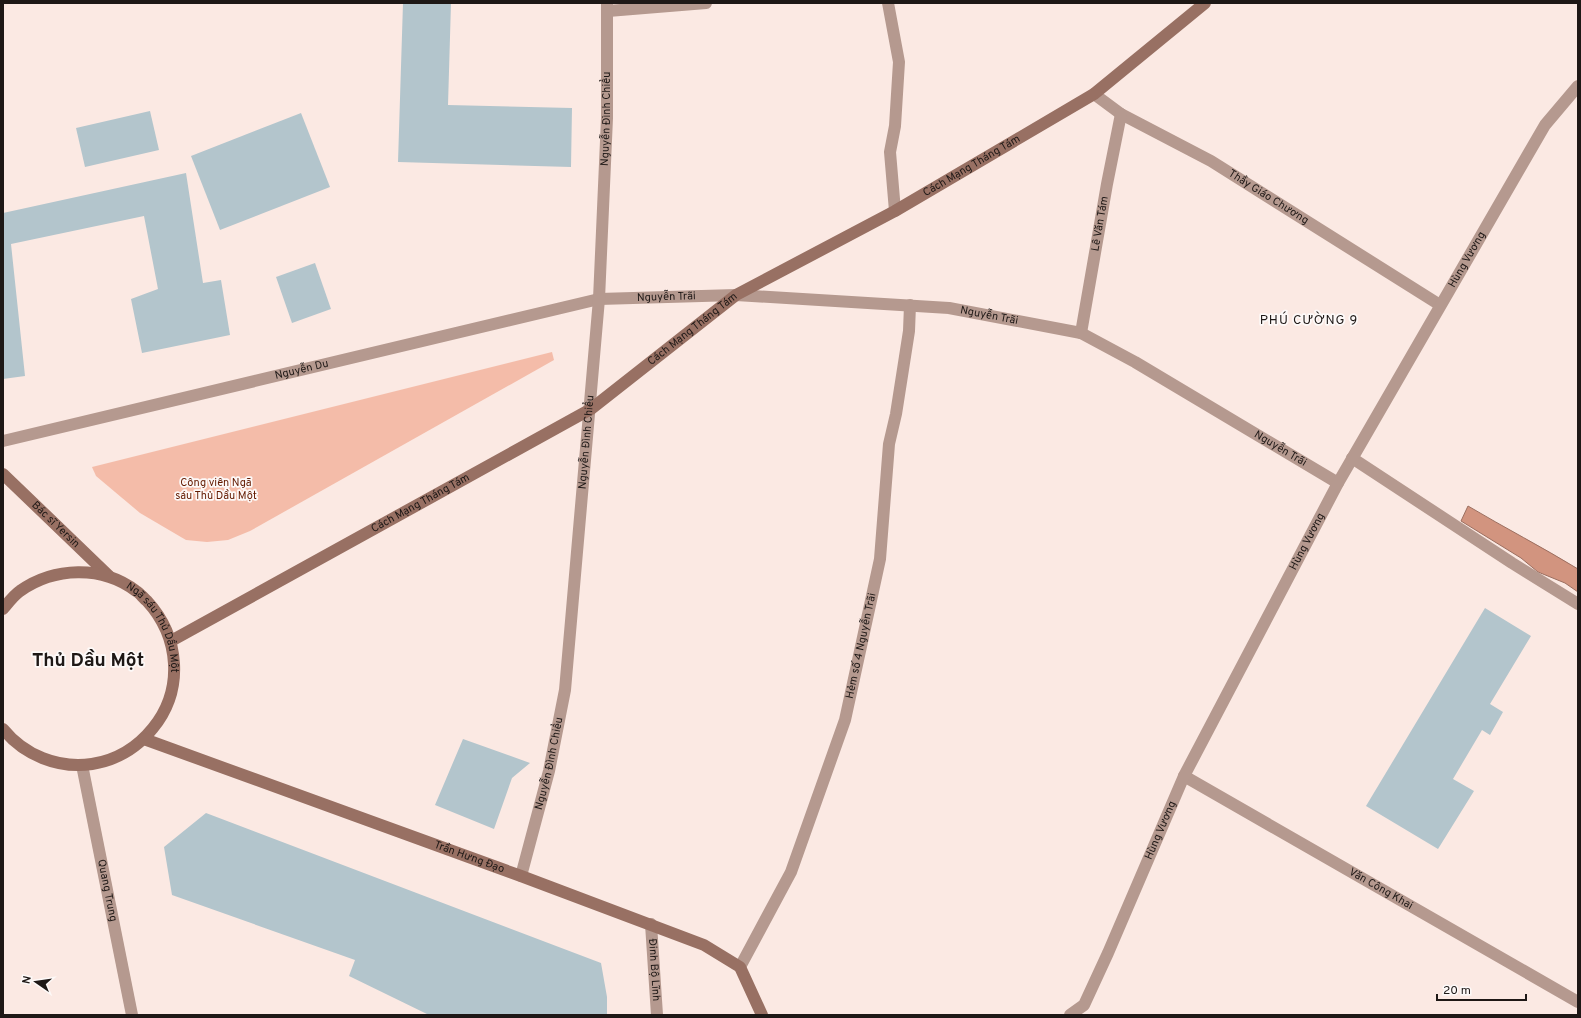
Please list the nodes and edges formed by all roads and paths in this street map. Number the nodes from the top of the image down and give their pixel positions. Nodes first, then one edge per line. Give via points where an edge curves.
1 (706, 3) edge
2 (888, 3) edge
3 (1206, 3) edge
4 (607, 7) edge
5 (1578, 86) edge
6 (1094, 94) junction
7 (1121, 114) junction
8 (895, 212) junction
9 (736, 295) junction
10 (599, 299) junction
11 (910, 305) junction
12 (1440, 305) junction
13 (1080, 333) junction
14 (591, 409) junction
15 (3, 441) edge
16 (1352, 458) junction
17 (3, 474) edge
18 (1338, 483) junction
19 (109, 576) junction
20 (1578, 604) edge
21 (3, 609) edge
22 (171, 641) junction
23 (3, 729) edge
24 (144, 739) junction
25 (82, 766) junction
26 (1184, 776) junction
27 (521, 876) junction
28 (651, 924) junction
29 (740, 967) junction
30 (1578, 1002) edge
31 (1087, 1010) edge
32 (132, 1015) edge
33 (657, 1015) edge
34 (762, 1015) edge
35 (1070, 1015) edge

1 - 4 street
2 - 8 street via 899,62 895,126 890,152
3 - 6 main road, Cách Mạng Tháng Tám
4 - 10 street, Nguyễn Đình Chiểu via 607,118
5 - 12 street, Hùng Vương via 1545,125
6 - 7 street, Thầy Giáo Chương
6 - 8 main road, Cách Mạng Tháng Tám
7 - 12 street, Thầy Giáo Chương via 1211,161
7 - 13 street, Lê Văn Tám
8 - 9 main road, Cách Mạng Tháng Tám
9 - 10 street, Nguyễn Trãi
9 - 11 street, Nguyễn Trãi
9 - 14 main road, Cách Mạng Tháng Tám
10 - 14 street, Nguyễn Đình Chiểu
10 - 15 street, Nguyễn Du
11 - 13 street, Nguyễn Trãi via 949,308
11 - 29 street, Hẻm số 4 Nguyễn Trãi via 909,331 889,444 880,559 845,720 791,872
12 - 16 street, Hùng Vương
13 - 18 street, Nguyễn Trãi via 1135,362
14 - 22 main road, Cách Mạng Tháng Tám
14 - 27 street, Nguyễn Đình Chiểu via 565,690 550,771
16 - 18 street, Hùng Vương
16 - 20 street
17 - 19 main road, Bác sĩ Yersin
18 - 26 street, Hùng Vương
19 - 21 main road, Ngã sáu Thủ Dầu Một via 77,571 47,576 19,592
19 - 22 main road, Ngã sáu Thủ Dầu Một via 136,590 158,613
22 - 24 main road, Ngã sáu Thủ Dầu Một via 175,668 171,694 161,719
23 - 25 main road, Ngã sáu Thủ Dầu Một via 32,754 57,763
24 - 25 main road, Ngã sáu Thủ Dầu Một via 125,753 105,762
24 - 27 main road, Trần Hưng Đạo
25 - 32 street, Quang Trung
26 - 30 street, Văn Công Khai
26 - 31 street, Hùng Vương via 1111,946
27 - 28 main road, Trần Hưng Đạo
28 - 29 main road, Trần Hưng Đạo via 704,945
28 - 33 street, Đinh Bộ Lĩnh
29 - 34 main road
31 - 35 street, Hùng Vương

